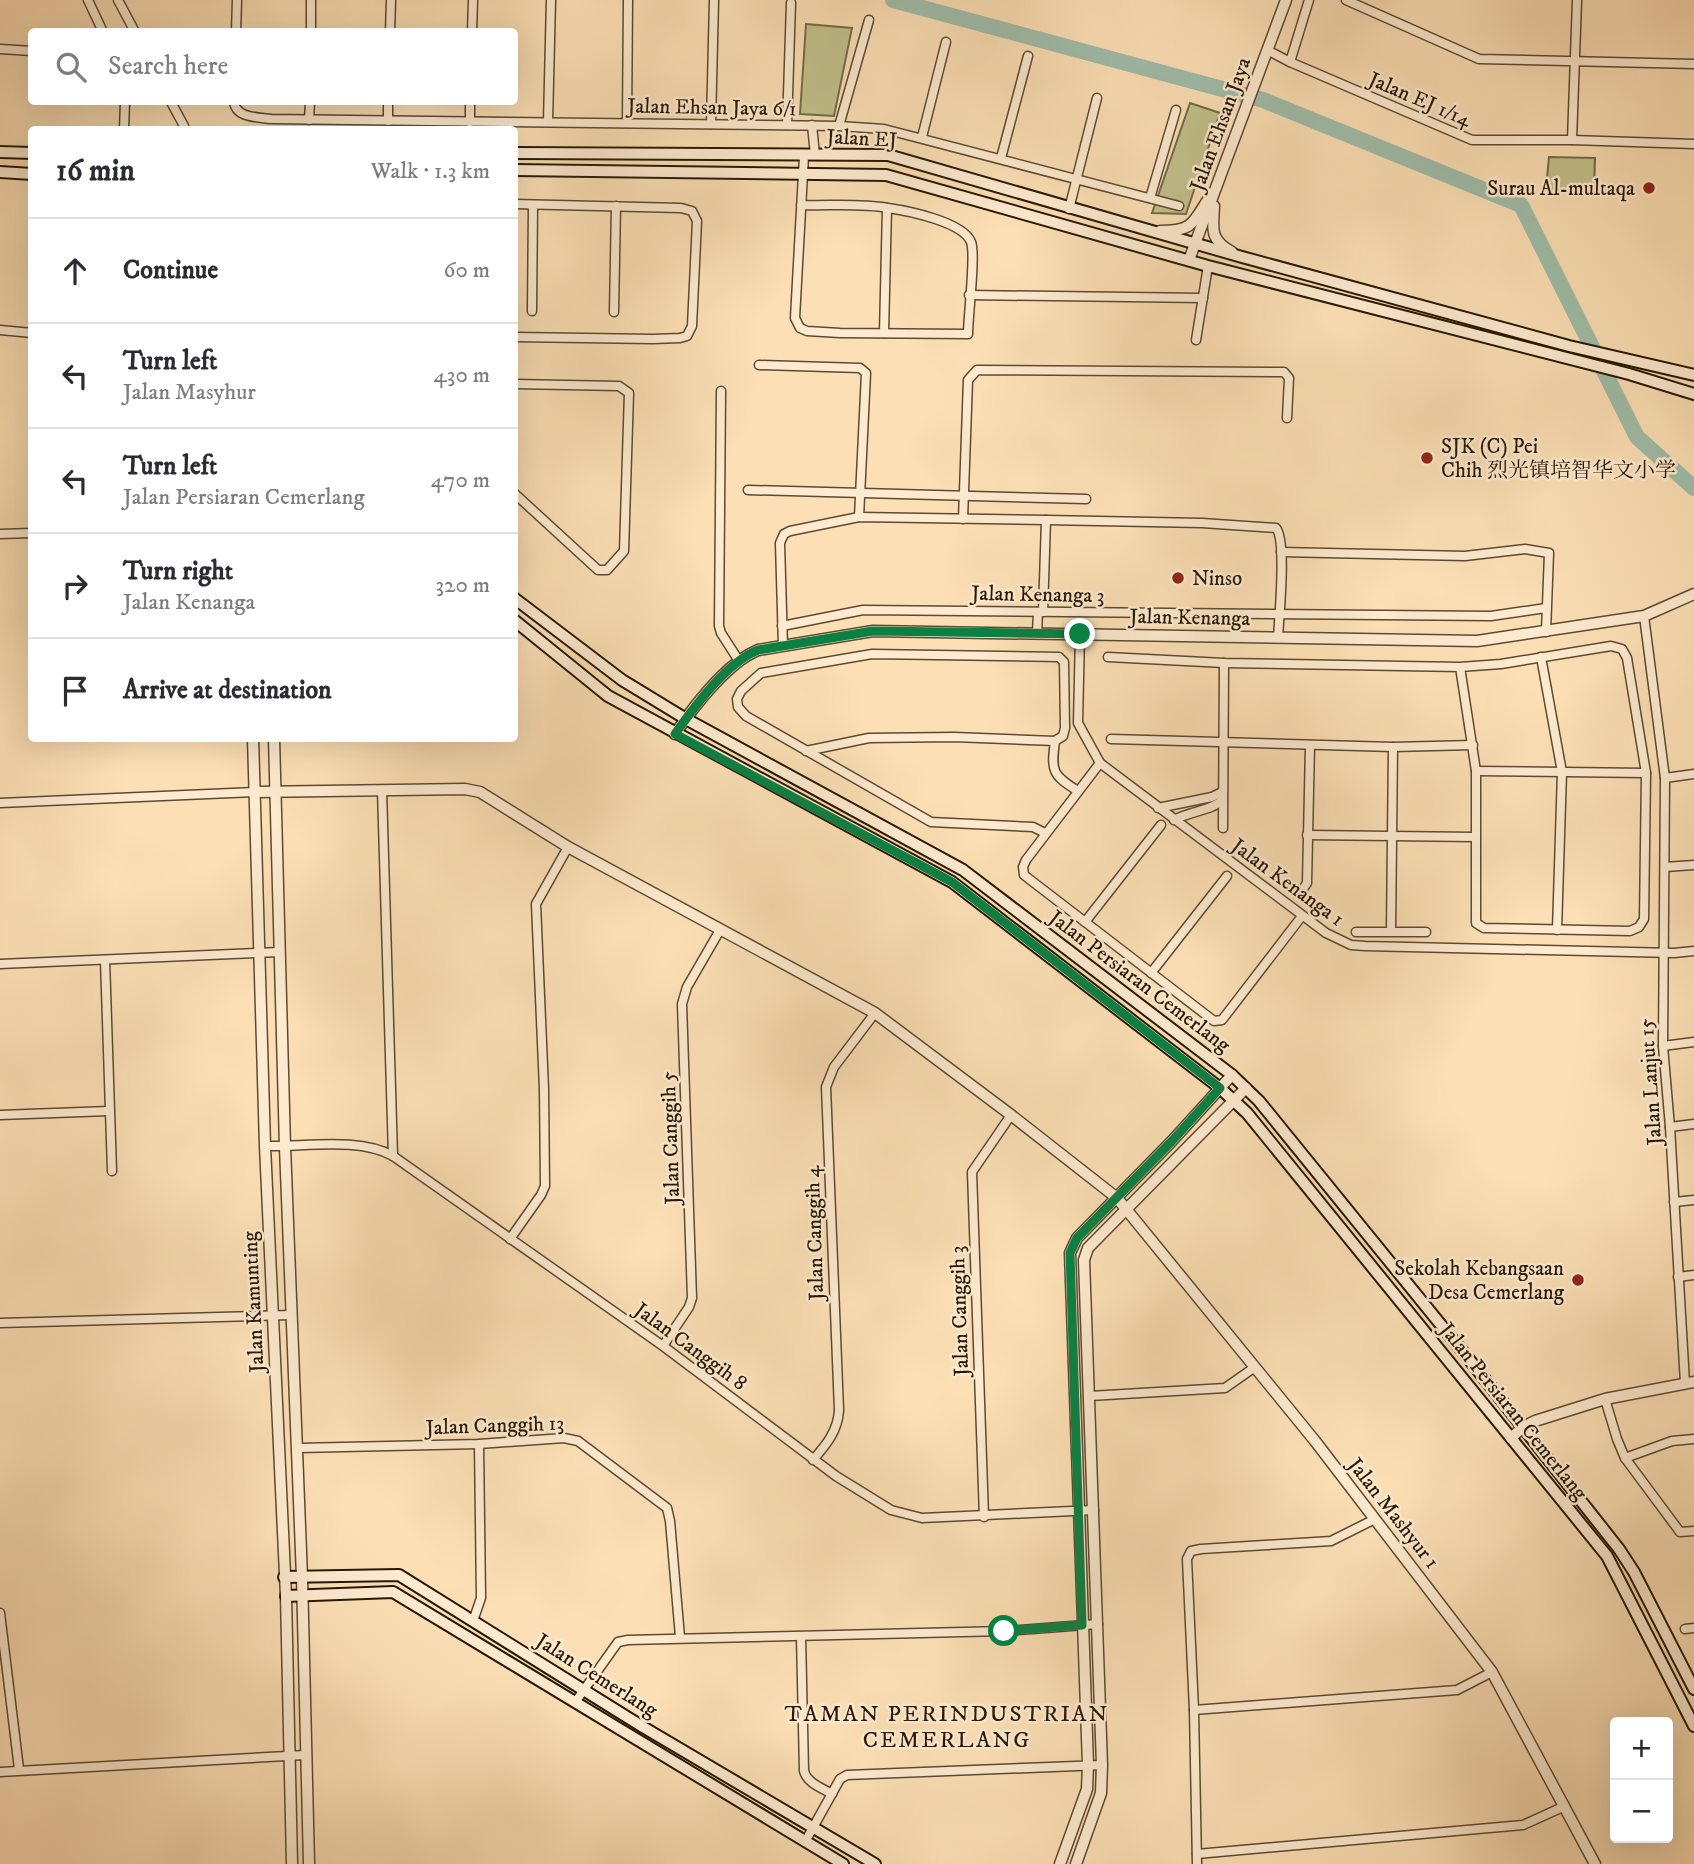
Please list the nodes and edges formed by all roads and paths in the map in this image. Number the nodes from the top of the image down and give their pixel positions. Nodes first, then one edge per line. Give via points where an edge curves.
1 (88, 0) edge
2 (118, 0) edge
3 (237, 0) edge
4 (311, 0) edge
5 (391, 0) edge
6 (473, 0) edge
7 (551, 0) edge
8 (628, 0) edge
9 (714, 0) edge
10 (1286, 0) edge
11 (1309, 0) edge
12 (1346, 0) edge
13 (1577, 0) edge
14 (791, 3) dead end
15 (97, 18) junction
16 (869, 20) dead end
17 (97, 28) edge
18 (101, 28) edge
19 (133, 28) edge
20 (236, 28) edge
21 (311, 28) edge
22 (390, 28) edge
23 (472, 28) edge
24 (946, 42) dead end
25 (0, 49) edge
26 (1267, 50) junction
27 (28, 51) edge
28 (1028, 56) dead end
29 (1574, 61) junction
30 (1290, 62) junction
31 (1694, 64) edge
32 (1097, 98) dead end
33 (125, 105) edge
34 (173, 105) edge
35 (310, 105) edge
36 (388, 105) edge
37 (470, 105) edge
38 (235, 106) edge
39 (1176, 110) dead end
40 (309, 120) junction
41 (388, 121) junction
42 (470, 122) junction
43 (548, 122) junction
44 (627, 123) junction
45 (710, 124) junction
46 (787, 125) junction
47 (812, 125) junction
48 (124, 126) edge
49 (184, 126) dead end
50 (839, 126) junction
51 (922, 137) junction
52 (1572, 140) junction
53 (1694, 144) edge
54 (0, 152) edge
55 (28, 153) edge
56 (518, 153) edge
57 (810, 155) junction
58 (1001, 158) junction
59 (518, 170) edge
60 (0, 172) edge
61 (28, 174) edge
62 (803, 175) junction
63 (1077, 178) junction
64 (1217, 189) junction
65 (1150, 198) junction
66 (518, 204) edge
67 (533, 205) junction
68 (801, 205) junction
69 (616, 206) junction
70 (1179, 206) dead end
71 (887, 208) junction
72 (1069, 209) junction
73 (1152, 231) junction
74 (1195, 244) junction
75 (1242, 257) junction
76 (1189, 260) junction
77 (1208, 266) junction
78 (969, 295) junction
79 (1203, 298) junction
80 (532, 311) dead end
81 (614, 312) dead end
82 (0, 330) edge
83 (28, 332) edge
84 (884, 333) junction
85 (518, 337) edge
86 (1196, 340) dead end
87 (760, 365) dead end
88 (1694, 375) edge
89 (518, 384) edge
90 (721, 391) dead end
91 (1694, 394) edge
92 (1287, 418) dead end
93 (748, 490) dead end
94 (860, 492) junction
95 (962, 496) junction
96 (518, 497) edge
97 (1086, 499) dead end
98 (859, 517) junction
99 (963, 519) junction
100 (1046, 520) junction
101 (28, 533) edge
102 (0, 534) edge
103 (1281, 552) junction
104 (1694, 594) edge
105 (518, 601) edge
106 (1546, 608) junction
107 (1040, 612) junction
108 (1279, 615) junction
109 (1644, 616) junction
110 (518, 623) edge
111 (782, 626) junction
112 (1546, 632) junction
113 (1037, 633) junction
114 (1080, 634) junction
115 (1278, 638) junction
116 (783, 646) junction
117 (1108, 657) dead end
118 (1542, 657) junction
119 (739, 661) junction
120 (1224, 663) junction
121 (1460, 667) junction
122 (686, 719) junction
123 (675, 734) junction
124 (1111, 739) dead end
125 (1055, 741) junction
126 (253, 742) edge
127 (274, 742) edge
128 (1225, 743) junction
129 (1310, 745) junction
130 (1473, 745) junction
131 (1393, 747) junction
132 (806, 751) junction
133 (1100, 763) junction
134 (1476, 771) junction
135 (1562, 772) junction
136 (1646, 773) junction
137 (1694, 774) edge
138 (1665, 778) junction
139 (382, 790) junction
140 (1078, 791) junction
141 (255, 792) junction
142 (277, 792) junction
143 (1221, 796) junction
144 (0, 803) edge
145 (1158, 808) junction
146 (1174, 820) junction
147 (1161, 825) dead end
148 (1223, 828) dead end
149 (1045, 833) junction
150 (1307, 835) junction
151 (1390, 836) junction
152 (1475, 837) junction
153 (568, 847) junction
154 (1694, 865) edge
155 (1665, 867) junction
156 (1227, 876) dead end
157 (1301, 892) dead end
158 (1302, 916) junction
159 (1085, 922) junction
160 (720, 930) junction
161 (1557, 930) junction
162 (1391, 931) junction
163 (1356, 932) dead end
164 (1426, 932) dead end
165 (1694, 951) edge
166 (280, 952) junction
167 (1663, 952) junction
168 (260, 953) junction
169 (105, 960) junction
170 (0, 964) edge
171 (1152, 973) junction
172 (875, 1013) junction
173 (1694, 1042) edge
174 (1663, 1045) junction
175 (1232, 1075) junction
176 (1220, 1088) junction
177 (1246, 1088) junction
178 (1233, 1100) junction
179 (109, 1111) junction
180 (0, 1115) edge
181 (1011, 1115) junction
182 (1694, 1124) edge
183 (1670, 1127) junction
184 (265, 1146) junction
185 (285, 1147) junction
186 (393, 1156) junction
187 (112, 1171) dead end
188 (1117, 1198) junction
189 (1694, 1200) edge
190 (1674, 1202) junction
191 (1126, 1210) junction
192 (510, 1239) junction
193 (1694, 1275) edge
194 (1678, 1277) junction
195 (273, 1315) junction
196 (291, 1315) junction
197 (0, 1323) edge
198 (663, 1346) junction
199 (1694, 1351) edge
200 (1682, 1352) junction
201 (1255, 1367) junction
202 (1690, 1383) edge
203 (1090, 1396) junction
204 (1605, 1399) junction
205 (1523, 1427) junction
206 (1511, 1438) junction
207 (1694, 1439) edge
208 (479, 1444) junction
209 (298, 1448) junction
210 (1626, 1458) junction
211 (813, 1460) junction
212 (1094, 1510) junction
213 (1079, 1511) junction
214 (984, 1517) junction
215 (1374, 1519) junction
216 (1694, 1531) edge
217 (285, 1577) junction
218 (302, 1577) junction
219 (286, 1596) junction
220 (302, 1596) junction
221 (0, 1613) edge
222 (473, 1621) junction
223 (1098, 1624) junction
224 (1082, 1625) junction
225 (680, 1637) junction
226 (801, 1637) junction
227 (1492, 1672) junction
228 (584, 1689) junction
229 (1694, 1689) edge
230 (576, 1702) junction
231 (1194, 1710) junction
232 (1694, 1726) edge
233 (290, 1755) junction
234 (305, 1755) junction
235 (1088, 1765) junction
236 (1102, 1765) junction
237 (19, 1769) junction
238 (0, 1772) edge
239 (832, 1794) junction
240 (1566, 1807) junction
241 (813, 1827) junction
242 (805, 1842) junction
243 (1197, 1854) junction
244 (292, 1864) edge
245 (309, 1864) edge
246 (843, 1864) edge
247 (875, 1864) edge
248 (1060, 1864) edge
249 (1076, 1864) edge
250 (1197, 1864) edge
251 (1595, 1864) edge

1 - 15 street
2 - 19 street
3 - 20 street
4 - 21 street
5 - 22 street
6 - 23 street
7 - 43 street
8 - 44 street
9 - 45 street
10 - 26 street, Jalan Ehsan Jaya
11 - 30 street
12 - 29 street via 1479,59
13 - 29 street
14 - 46 street
15 - 17 street
15 - 18 street
16 - 50 street
24 - 51 street
25 - 27 street
26 - 30 street, Jalan EJ 1/14
26 - 64 street, Jalan Ehsan Jaya
28 - 58 street
29 - 31 street
29 - 52 street
30 - 52 street, Jalan EJ 1/14 via 1472,140
32 - 63 street
33 - 48 street
34 - 49 street
35 - 40 street
36 - 41 street
37 - 42 street
38 - 40 street, Jalan Ehsan Jaya 6/1 via 271,119
39 - 65 street
40 - 41 street, Jalan Ehsan Jaya 6/1
41 - 42 street, Jalan Ehsan Jaya 6/1
42 - 43 street, Jalan Ehsan Jaya 6/1
43 - 44 street, Jalan Ehsan Jaya 6/1
44 - 45 street, Jalan Ehsan Jaya 6/1
45 - 46 street, Jalan Ehsan Jaya 6/1
46 - 47 street, Jalan Ehsan Jaya 6/1
47 - 50 street, Jalan Ehsan Jaya 6/1
47 - 57 street
50 - 51 street, Jalan Ehsan Jaya 6/1
51 - 58 street, Jalan Ehsan Jaya 6/1
52 - 53 street, Jalan EJ 1/14
54 - 55 main road
56 - 57 main road, Jalan EJ
57 - 62 street
57 - 72 main road, Jalan EJ via 888,155
58 - 63 street, Jalan Ehsan Jaya 6/1
59 - 62 main road, Jalan EJ
60 - 61 main road
62 - 68 street
62 - 76 main road, Jalan EJ via 886,175
63 - 65 street, Jalan Ehsan Jaya 6/1
63 - 72 street
64 - 73 street via 1188,228
64 - 74 street, Jalan Ehsan Jaya
64 - 75 street via 1214,236 1221,246
65 - 70 street, Jalan Ehsan Jaya 6/1
66 - 67 street
67 - 69 street
67 - 80 street
68 - 71 street
68 - 84 street via 797,326 840,334
69 - 81 street
69 - 85 street via 686,208 695,214 692,326 687,336
71 - 78 street via 964,232 973,246
71 - 84 street
72 - 73 main road, Jalan EJ
73 - 74 main road, Jalan EJ
74 - 75 main road, Jalan EJ
74 - 76 street, Jalan Ehsan Jaya
75 - 88 main road, Jalan EJ via 1569,346
76 - 77 main road, Jalan EJ
77 - 79 street
77 - 91 main road, Jalan EJ
78 - 79 street
78 - 84 street via 968,334
79 - 86 street
82 - 83 street
87 - 94 street via 860,368 866,373
89 - 96 street via 619,386 629,393 624,551 607,570 598,570
90 - 119 street via 719,626
92 - 95 street via 1289,378 1284,372 982,369 968,380
93 - 94 street
94 - 95 street
94 - 98 street
95 - 97 street
95 - 99 street
98 - 99 street
98 - 111 street via 790,531 782,537
99 - 100 street
100 - 103 street via 1272,527 1279,531
100 - 107 street
101 - 102 street
103 - 106 street via 1465,556 1525,549 1549,554
103 - 108 street
104 - 109 street, Jalan Kenanga
105 - 122 main road, Jalan Persiaran Cemerlang via 603,666
106 - 108 street, Jalan Kenanga 3 via 1491,616
106 - 112 street
107 - 108 street, Jalan Kenanga 3
107 - 111 street, Jalan Kenanga 3 via 863,610
107 - 113 street
108 - 115 street
109 - 112 street, Jalan Kenanga
109 - 138 street, Jalan Lanjut 15
110 - 123 main road, Jalan Persiaran Cemerlang via 608,696
111 - 116 street
112 - 115 street, Jalan Kenanga via 1470,642
113 - 114 street, Jalan Kenanga
113 - 116 street, Jalan Kenanga via 873,631
114 - 115 street, Jalan Kenanga
114 - 133 street, Jalan Kenanga 1 via 1078,723
116 - 119 street, Jalan Kenanga via 758,650
117 - 120 street
118 - 121 street
118 - 135 street
118 - 136 street via 1611,646 1622,649
119 - 122 street, Jalan Kenanga
120 - 121 street
120 - 128 street
121 - 130 street
122 - 123 street, Jalan Kenanga
122 - 175 main road, Jalan Persiaran Cemerlang via 963,870
123 - 176 main road, Jalan Persiaran Cemerlang via 952,882
124 - 128 street
125 - 132 street via 869,738
125 - 132 street via 1065,728 1064,662 1059,657 872,654 769,670 744,686 738,695 739,710
125 - 140 street via 1055,774
126 - 141 street, Jalan Kamunting
127 - 142 street, Jalan Kamunting
128 - 129 street
128 - 143 street
129 - 131 street
129 - 150 street
130 - 131 street
130 - 134 street
131 - 151 street
132 - 149 street via 932,822 1033,827
133 - 140 street
133 - 145 street, Jalan Kenanga 1
134 - 135 street
134 - 152 street
135 - 136 street
135 - 161 street
136 - 161 street via 1643,922 1630,931
137 - 138 street
138 - 155 street, Jalan Lanjut 15
139 - 142 street, Jalan Mashyur 1
139 - 153 street, Jalan Mashyur 1 via 477,790
139 - 186 street
140 - 149 street
141 - 142 street, Jalan Mashyur 1
141 - 144 street
141 - 168 street, Jalan Kamunting
142 - 166 street, Jalan Kamunting
143 - 145 street
143 - 146 street via 1217,805
143 - 148 street
145 - 146 street, Jalan Kenanga 1
146 - 158 street, Jalan Kenanga 1
147 - 159 street
149 - 159 street via 1023,871 1029,881
150 - 151 street
150 - 157 street via 1307,883
151 - 152 street
151 - 162 street
152 - 161 street via 1476,923 1482,928
153 - 160 street, Jalan Mashyur 1
153 - 192 street via 536,904 545,1186
154 - 155 street
155 - 167 street, Jalan Lanjut 15
156 - 171 street
158 - 167 street, Jalan Kenanga 1 via 1338,940 1365,946
158 - 171 street via 1219,1021
159 - 171 street
160 - 172 street, Jalan Mashyur 1
160 - 198 street, Jalan Canggih 5 via 682,1004 692,1298
162 - 163 street
162 - 164 street
165 - 167 street, Jalan Kenanga 1
166 - 168 street
166 - 185 street, Jalan Kamunting
167 - 174 street, Jalan Lanjut 15
168 - 169 street
168 - 184 street, Jalan Kamunting
169 - 170 street
169 - 179 street
172 - 181 street, Jalan Mashyur 1
172 - 211 street, Jalan Canggih 4 via 834,1067 826,1087 839,1410 831,1438
173 - 174 street
174 - 183 street, Jalan Lanjut 15
175 - 176 street
175 - 177 main road, Jalan Persiaran Cemerlang
176 - 178 main road, Jalan Persiaran Cemerlang
176 - 188 street
177 - 178 street
177 - 205 main road, Jalan Persiaran Cemerlang
178 - 191 street
178 - 206 main road, Jalan Persiaran Cemerlang
179 - 180 street
179 - 187 street
181 - 188 street, Jalan Mashyur 1
181 - 214 street, Jalan Canggih 3 via 972,1172
182 - 183 street
183 - 190 street, Jalan Lanjut 15
184 - 185 street, Jalan Canggih 8
184 - 195 street, Jalan Kamunting
185 - 186 street, Jalan Canggih 8 via 363,1145
185 - 196 street, Jalan Kamunting
186 - 192 street, Jalan Canggih 8
188 - 191 street, Jalan Mashyur 1
188 - 213 street via 1077,1238 1070,1253
189 - 190 street
190 - 194 street, Jalan Lanjut 15
191 - 201 street, Jalan Mashyur 1
191 - 203 street via 1088,1248 1084,1260
192 - 198 street, Jalan Canggih 8
193 - 194 street
194 - 200 street, Jalan Lanjut 15
195 - 196 street
195 - 197 street
195 - 217 street, Jalan Kamunting
196 - 209 street, Jalan Kamunting
198 - 211 street, Jalan Canggih 8
199 - 200 street
200 - 202 street, Jalan Lanjut 15
201 - 203 street via 1225,1388
201 - 215 street, Jalan Mashyur 1
202 - 204 street
203 - 212 street
204 - 205 street
204 - 210 street
205 - 206 street
205 - 229 main road, Jalan Persiaran Cemerlang via 1634,1572
206 - 232 main road, Jalan Persiaran Cemerlang via 1606,1556
207 - 210 street via 1672,1441
208 - 209 street, Jalan Canggih 13
208 - 222 street via 481,1598
208 - 225 street, Jalan Canggih 13 via 578,1441 667,1508
209 - 218 street, Jalan Kamunting
210 - 216 street via 1680,1532
211 - 214 street, Jalan Canggih 8 via 898,1513 922,1518
212 - 213 street, Jalan Canggih 8
212 - 223 street
213 - 214 street, Jalan Canggih 8
213 - 224 street
215 - 227 street, Jalan Mashyur 1
215 - 231 street via 1331,1541 1191,1552 1187,1559
217 - 218 main road, Jalan Cemerlang
217 - 219 street, Jalan Kamunting
218 - 220 street, Jalan Kamunting
218 - 222 main road, Jalan Cemerlang via 399,1575
219 - 220 main road, Jalan Cemerlang
219 - 233 street, Jalan Kamunting
220 - 230 main road, Jalan Cemerlang via 393,1592
220 - 234 street, Jalan Kamunting
221 - 237 street
222 - 228 main road, Jalan Cemerlang
223 - 224 street
223 - 236 street
224 - 226 street
224 - 235 street
225 - 226 street
225 - 228 street via 618,1642
226 - 239 street via 804,1771 810,1782
227 - 231 street via 1457,1690
227 - 240 street, Jalan Mashyur 1
228 - 230 street
228 - 241 main road, Jalan Cemerlang
230 - 242 main road, Jalan Cemerlang
231 - 243 street
233 - 234 street
233 - 237 street
233 - 244 street, Jalan Kamunting
234 - 245 street, Jalan Kamunting
235 - 236 street
235 - 239 street via 847,1775
235 - 248 street via 1087,1789
236 - 249 street via 1101,1793
237 - 238 street
239 - 241 street
240 - 243 street via 1523,1825
240 - 251 street, Jalan Mashyur 1
241 - 242 street
241 - 247 main road, Jalan Cemerlang
242 - 246 main road, Jalan Cemerlang
243 - 250 street

